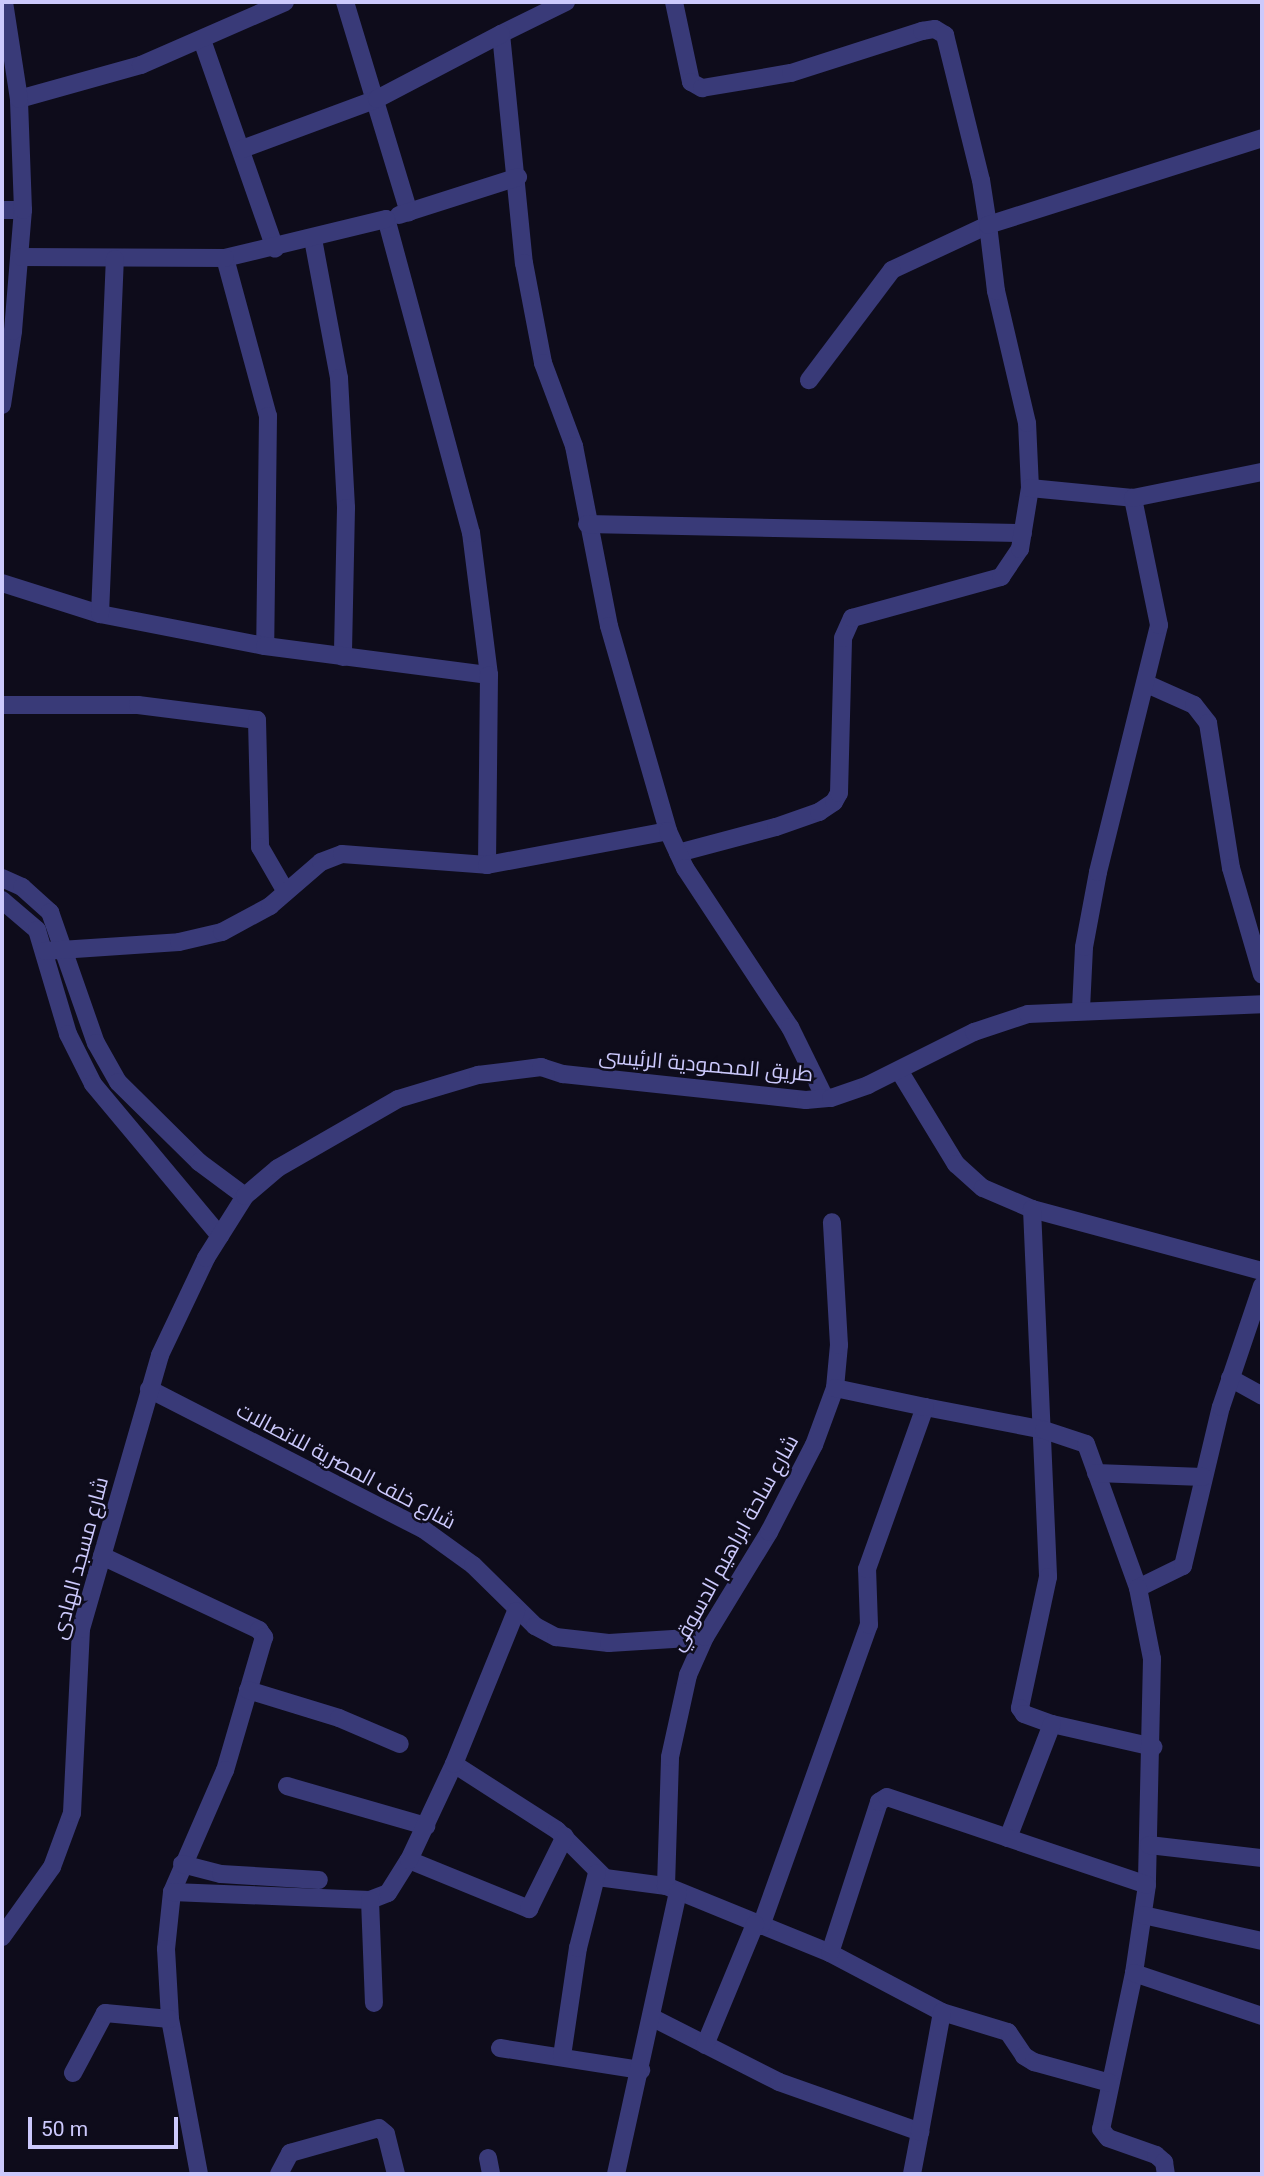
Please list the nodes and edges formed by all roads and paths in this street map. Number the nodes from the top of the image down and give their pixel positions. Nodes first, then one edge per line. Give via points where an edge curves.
1 (4, 2) edge
2 (285, 2) edge
3 (345, 2) edge
4 (566, 2) edge
5 (674, 2) edge
6 (501, 34) junction
7 (202, 40) junction
8 (19, 99) junction
9 (377, 99) junction
10 (1262, 138) edge
11 (242, 149) junction
12 (518, 177) junction
13 (2, 210) edge
14 (23, 210) junction
15 (409, 212) junction
16 (386, 219) junction
17 (988, 225) junction
18 (313, 239) junction
19 (275, 249) junction
20 (21, 257) junction
21 (225, 258) junction
22 (115, 259) junction
23 (809, 380) dead end
24 (2, 405) edge
25 (1262, 472) edge
26 (1030, 488) junction
27 (1133, 498) junction
28 (587, 524) junction
29 (1023, 533) junction
30 (2, 583) edge
31 (100, 614) junction
32 (265, 646) junction
33 (343, 657) junction
34 (489, 675) junction
35 (1147, 684) junction
36 (2, 705) edge
37 (668, 831) junction
38 (677, 853) junction
39 (487, 865) junction
40 (2, 878) edge
41 (286, 892) junction
42 (2, 900) edge
43 (65, 947) junction
44 (45, 951) junction
45 (1262, 975) edge
46 (1262, 1004) edge
47 (1081, 1009) junction
48 (900, 1072) junction
49 (825, 1098) junction
50 (245, 1196) junction
51 (1032, 1209) junction
52 (832, 1222) dead end
53 (220, 1236) junction
54 (1262, 1272) edge
55 (1261, 1294) edge
56 (1230, 1378) junction
57 (835, 1388) junction
58 (149, 1389) junction
59 (1262, 1396) edge
60 (925, 1407) junction
61 (1044, 1430) junction
62 (1096, 1473) junction
63 (1203, 1477) junction
64 (102, 1556) junction
65 (1138, 1588) junction
66 (516, 1611) junction
67 (705, 1637) junction
68 (248, 1690) junction
69 (1052, 1724) junction
70 (400, 1744) dead end
71 (1153, 1747) junction
72 (454, 1764) junction
73 (287, 1786) dead end
74 (426, 1826) junction
75 (565, 1836) junction
76 (1008, 1838) junction
77 (1149, 1845) junction
78 (1262, 1858) edge
79 (409, 1860) junction
80 (182, 1864) junction
81 (597, 1873) junction
82 (319, 1880) dead end
83 (1147, 1885) junction
84 (672, 1889) junction
85 (172, 1892) junction
86 (370, 1900) junction
87 (1143, 1915) junction
88 (758, 1925) junction
89 (2, 1937) edge
90 (1262, 1941) edge
91 (830, 1953) junction
92 (1134, 1973) junction
93 (374, 2003) dead end
94 (942, 2012) junction
95 (1262, 2016) edge
96 (653, 2018) junction
97 (170, 2019) junction
98 (705, 2045) junction
99 (500, 2048) dead end
100 (562, 2056) junction
101 (641, 2070) junction
102 (73, 2073) dead end
103 (1110, 2083) junction
104 (920, 2132) junction
105 (199, 2174) edge
106 (279, 2174) edge
107 (396, 2174) edge
108 (616, 2174) edge
109 (912, 2174) edge
110 (1166, 2174) edge

1 - 8 street
2 - 7 street
3 - 9 street
4 - 6 street
5 - 17 street via 691,82 702,88 791,73 922,31 942,31 981,180
6 - 9 street
6 - 12 street
7 - 8 street via 141,65
7 - 11 street
8 - 14 street
9 - 11 street
9 - 15 street
10 - 17 street
11 - 19 street
12 - 15 street
12 - 28 street via 531,309 543,363 574,446
13 - 14 street
14 - 20 street
15 - 16 street
16 - 18 street
16 - 34 street via 471,533
17 - 23 street via 892,270
17 - 26 street via 996,291 1027,423
18 - 19 street
18 - 33 street via 339,378 346,508
19 - 21 street
20 - 22 street
20 - 24 street
21 - 22 street
21 - 32 street via 268,416
22 - 31 street
25 - 27 street
26 - 27 street
26 - 29 street
27 - 35 street via 1157,599 1156,648
28 - 29 street
28 - 37 street via 609,626
29 - 38 street via 1015,561 1001,577 863,614 848,623 843,638 839,793 834,802 787,823
30 - 31 street
31 - 32 street
32 - 33 street
33 - 34 street
34 - 39 street
35 - 45 street via 1194,705 1208,723 1231,868
35 - 47 street via 1098,872 1084,947
36 - 41 street via 138,705 257,720 260,847
37 - 38 street
37 - 39 street
38 - 49 street via 790,1027
39 - 41 street via 342,853 321,862
40 - 43 street via 37,898 50,912
41 - 43 street via 239,925 202,938
42 - 44 street via 27,918
43 - 44 street
43 - 50 street via 96,1043 118,1082 199,1162
44 - 53 street via 68,1034 93,1084
46 - 47 street, طريق المحمودية الرئيسى
47 - 48 street, طريق المحمودية الرئيسى via 1028,1014 1003,1022
48 - 49 street, طريق المحمودية الرئيسى
48 - 51 street via 967,1175 983,1188
49 - 50 street, طريق المحمودية الرئيسى via 787,1100 563,1074 541,1067 478,1075 398,1098 359,1117 278,1168
50 - 53 street, شارع مسجد الهادى
51 - 54 street
51 - 61 street
52 - 57 street, شارع ساحة ابراهيم الدسوقي via 839,1345
53 - 58 street, شارع مسجد الهادى via 173,1321
55 - 56 street
56 - 59 street
56 - 63 street
57 - 60 street
57 - 67 street, شارع ساحة ابراهيم الدسوقي via 823,1426 769,1532
58 - 64 street, شارع مسجد الهادى
58 - 66 street, شارع خلف المصرية للاتصالات via 423,1529 473,1565
60 - 61 street
60 - 88 street via 867,1569 869,1625
61 - 62 street via 1086,1444
61 - 69 street via 1048,1577 1018,1699 1024,1714
62 - 63 street
62 - 65 street
63 - 65 street via 1183,1566
64 - 68 street via 259,1630 264,1637
64 - 89 street, شارع مسجد الهادى via 78,1648 72,1813 52,1867
65 - 71 street via 1150,1634
66 - 67 street, شارع خلف المصرية للاتصالات via 535,1626 580,1641
66 - 72 street
67 - 84 street, شارع ساحة ابراهيم الدسوقي via 677,1715
68 - 70 street via 339,1718
68 - 80 street via 225,1770
69 - 71 street
69 - 76 street
71 - 77 street
72 - 74 street
72 - 75 street
73 - 74 street
74 - 79 street
75 - 79 street via 529,1909
75 - 81 street
76 - 83 street
76 - 91 street via 892,1798 882,1799
77 - 78 street
77 - 83 street
79 - 86 street via 388,1893
80 - 82 street via 221,1874
80 - 85 street
81 - 84 street via 625,1883
81 - 100 street via 578,1948
83 - 87 street
84 - 88 street
84 - 96 street, شارع ساحة ابراهيم الدسوقي
85 - 86 street
85 - 97 street via 166,1949
86 - 93 street
87 - 90 street
87 - 92 street
88 - 91 street
88 - 98 street
91 - 94 street
92 - 95 street
92 - 103 street
94 - 103 street via 1008,2032 1024,2056 1034,2062
94 - 104 street
96 - 98 street
96 - 101 street, شارع ساحة ابراهيم الدسوقي
97 - 102 street via 105,2013
97 - 105 street
98 - 104 street via 808,2094
99 - 100 street
100 - 101 street
101 - 108 street, شارع ساحة ابراهيم الدسوقي
103 - 110 street via 1101,2123 1104,2134 1156,2155 1164,2162
104 - 109 street
106 - 107 street via 290,2153 379,2128 386,2134

